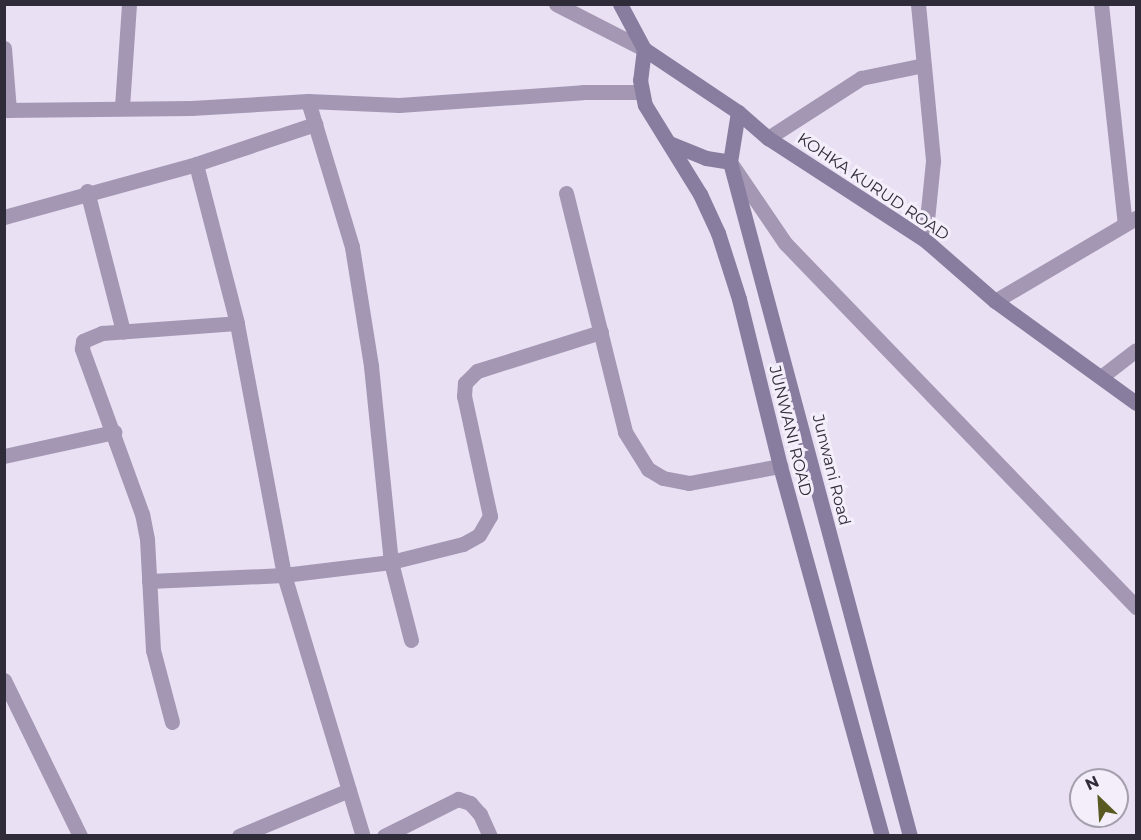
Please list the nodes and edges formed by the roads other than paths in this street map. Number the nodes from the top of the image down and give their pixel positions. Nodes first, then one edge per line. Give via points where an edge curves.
1 (129, 4) edge
2 (556, 4) edge
3 (620, 4) edge
4 (918, 4) edge
5 (1101, 4) edge
6 (4, 48) edge
7 (644, 48) junction
8 (924, 65) junction
9 (642, 92) junction
10 (308, 101) junction
11 (122, 107) junction
12 (7, 110) edge
13 (738, 112) junction
14 (315, 124) junction
15 (768, 138) junction
16 (669, 143) junction
17 (730, 162) junction
18 (196, 164) junction
19 (87, 191) junction
20 (567, 193) dead end
21 (4, 217) edge
22 (1131, 221) edge
23 (925, 240) junction
24 (995, 301) junction
25 (237, 323) junction
26 (123, 331) junction
27 (601, 332) junction
28 (1137, 350) edge
29 (1101, 377) junction
30 (1137, 403) edge
31 (114, 432) junction
32 (4, 456) edge
33 (780, 466) junction
34 (391, 562) junction
35 (284, 575) junction
36 (149, 581) junction
37 (1137, 607) edge
38 (411, 640) dead end
39 (4, 680) edge
40 (172, 722) dead end
41 (349, 790) junction
42 (80, 836) edge
43 (239, 836) edge
44 (363, 836) edge
45 (384, 836) edge
46 (490, 836) edge
47 (882, 836) edge
48 (910, 836) edge

1 - 11 street
2 - 7 street
3 - 7 main road
4 - 8 street
5 - 22 street
6 - 12 street
7 - 9 main road, JUNWANI ROAD
7 - 13 main road, KOHKA KURUD ROAD
8 - 15 street via 861,78
8 - 23 street via 933,161
9 - 10 street via 583,92 399,105
9 - 16 main road, JUNWANI ROAD via 645,105
10 - 11 street via 191,108
10 - 14 street
11 - 12 street
13 - 15 main road, KOHKA KURUD ROAD
13 - 17 main road, Junwani Road
14 - 18 street
14 - 34 street via 352,247 371,366
15 - 23 main road, KOHKA KURUD ROAD
16 - 17 main road via 706,158
16 - 33 main road, JUNWANI ROAD via 718,233 739,299
17 - 37 street via 785,243
17 - 48 main road, Junwani Road
18 - 19 street
18 - 25 street
19 - 21 street
19 - 26 street
20 - 27 street
22 - 24 street
23 - 24 main road, KOHKA KURUD ROAD
24 - 29 main road, KOHKA KURUD ROAD
25 - 26 street
25 - 35 street
26 - 31 street via 91,337 83,341 82,349
27 - 33 street via 625,432 648,469 663,478 689,483
27 - 34 street via 470,376 463,390 490,502 485,528 463,544
28 - 29 street
29 - 30 main road, KOHKA KURUD ROAD
31 - 32 street
31 - 36 street via 142,514
33 - 47 main road, JUNWANI ROAD
34 - 35 street
34 - 38 street
35 - 36 street
35 - 41 street
36 - 40 street via 153,650
39 - 42 street
41 - 43 street
41 - 44 street
45 - 46 street via 458,799 470,803 480,814

